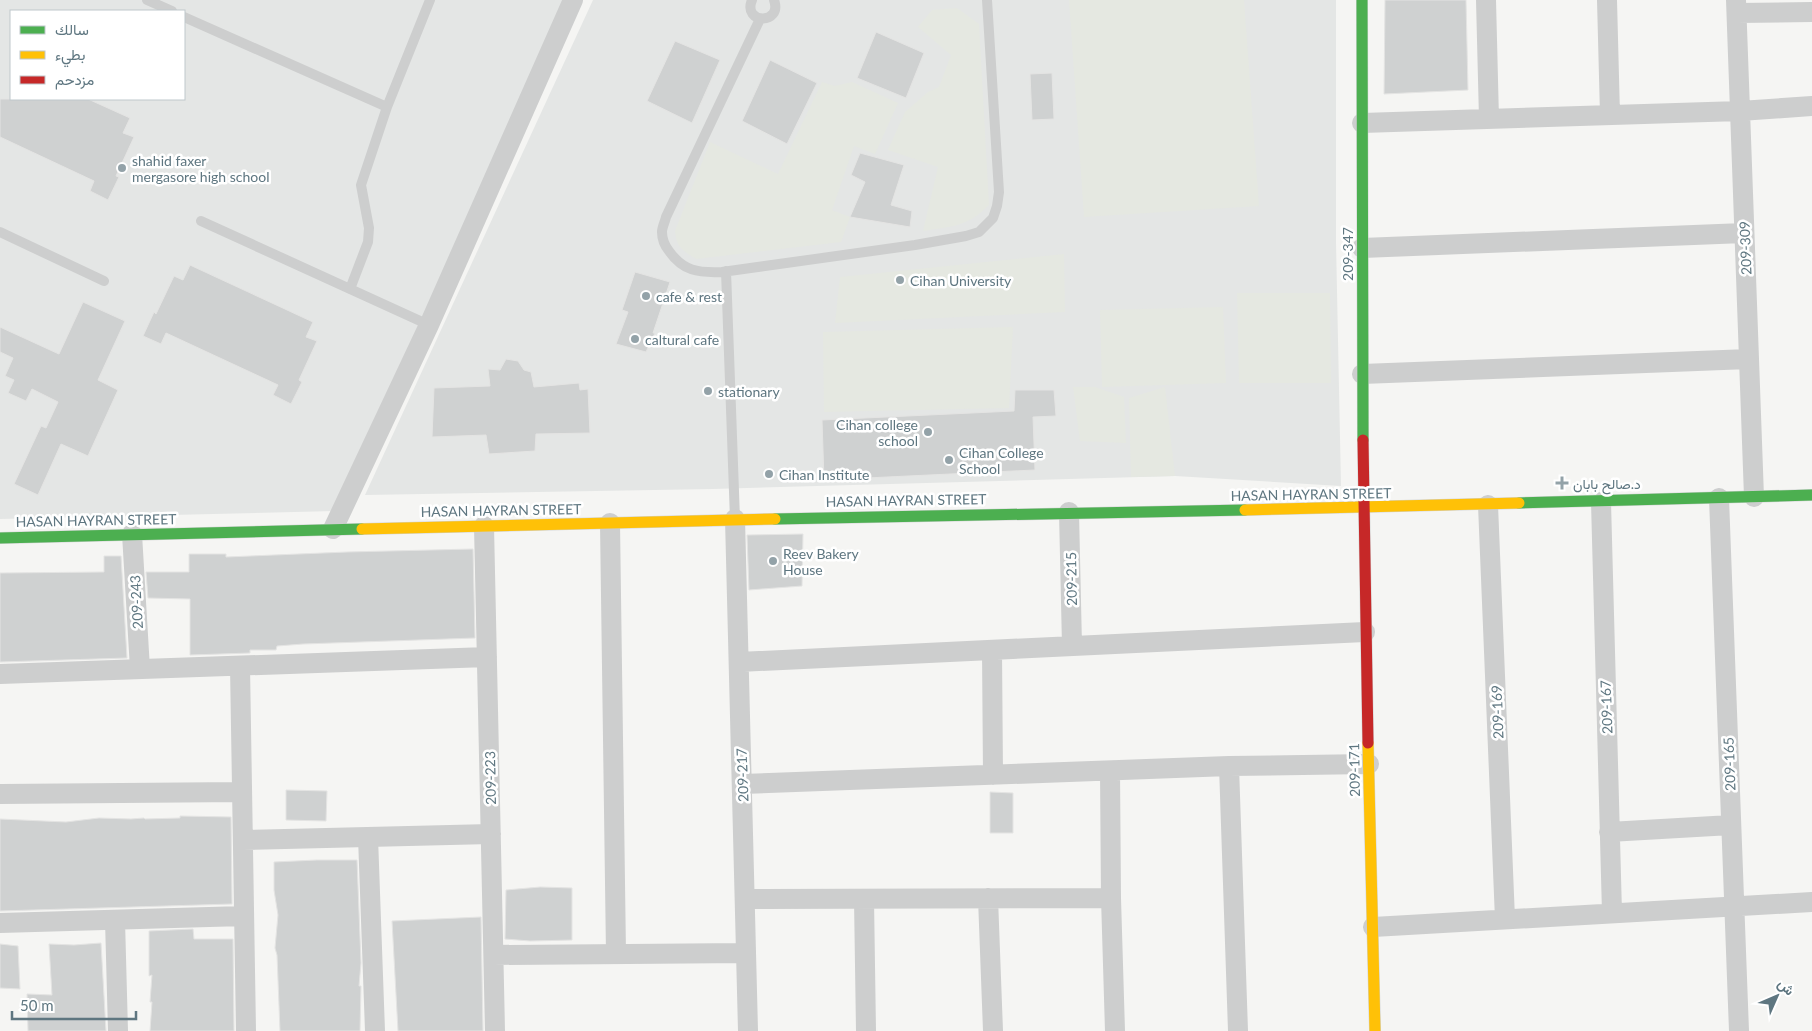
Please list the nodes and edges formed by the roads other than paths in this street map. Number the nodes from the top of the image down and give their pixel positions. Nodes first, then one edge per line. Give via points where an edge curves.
1 (146, 0) edge
2 (430, 0) edge
3 (572, 0) edge
4 (752, 0) edge
5 (774, 0) edge
6 (987, 0) edge
7 (1362, 0) edge
8 (1486, 0) edge
9 (1607, 0) edge
10 (1736, 7) edge
11 (170, 10) edge
12 (1812, 12) edge
13 (185, 17) edge
14 (760, 18) junction
15 (1812, 106) edge
16 (386, 107) junction
17 (1740, 111) junction
18 (1610, 115) junction
19 (1489, 119) junction
20 (1362, 123) junction
21 (201, 221) dead end
22 (0, 232) edge
23 (1744, 233) junction
24 (1362, 248) junction
25 (726, 271) junction
26 (104, 281) dead end
27 (350, 289) junction
28 (429, 325) junction
29 (1749, 359) junction
30 (1362, 374) junction
31 (1812, 495) edge
32 (1754, 497) junction
33 (1719, 498) junction
34 (1600, 502) junction
35 (1488, 505) junction
36 (1363, 508) junction
37 (1069, 512) junction
38 (735, 520) junction
39 (610, 523) junction
40 (484, 526) junction
41 (333, 529) junction
42 (132, 534) junction
43 (0, 538) edge
44 (1365, 632) junction
45 (1072, 646) junction
46 (992, 650) junction
47 (487, 657) junction
48 (739, 662) junction
49 (240, 666) junction
50 (140, 669) junction
51 (0, 674) edge
52 (1369, 764) junction
53 (1229, 766) junction
54 (1110, 771) junction
55 (993, 775) junction
56 (742, 784) junction
57 (242, 792) junction
58 (0, 794) edge
59 (1731, 825) junction
60 (1610, 832) junction
61 (491, 834) junction
62 (368, 838) junction
63 (243, 840) junction
64 (988, 898) junction
65 (1111, 898) junction
66 (745, 899) junction
67 (864, 899) junction
68 (1812, 902) edge
69 (1734, 906) junction
70 (1612, 913) junction
71 (244, 916) junction
72 (1505, 919) junction
73 (115, 920) junction
74 (0, 923) edge
75 (1373, 927) junction
76 (746, 953) junction
77 (616, 954) junction
78 (494, 955) junction
79 (118, 1031) edge
80 (246, 1031) edge
81 (375, 1031) edge
82 (495, 1031) edge
83 (748, 1031) edge
84 (866, 1031) edge
85 (994, 1031) edge
86 (1115, 1031) edge
87 (1238, 1031) edge
88 (1376, 1031) edge
89 (1739, 1031) edge

1 - 11 lane
2 - 16 lane
3 - 28 street
4 - 14 lane via 751,10
5 - 14 lane via 772,15
6 - 25 lane via 999,192 993,218 986,226 979,232 949,240
7 - 20 street, 209-347
8 - 19 street
9 - 18 street
10 - 12 street
10 - 17 street, 209-309
13 - 16 lane
14 - 25 lane via 673,201 662,233 665,247 680,265 705,272
15 - 17 street
16 - 27 lane via 360,185 369,228 368,242
17 - 18 street
17 - 23 street, 209-309
18 - 19 street
19 - 20 street
20 - 24 street, 209-347
21 - 27 lane
22 - 26 lane
23 - 24 street
23 - 29 street, 209-309
24 - 30 street, 209-347
25 - 38 lane
27 - 28 lane
28 - 41 street
29 - 30 street
29 - 32 street, 209-309
30 - 36 street, 209-347
31 - 32 street, HASAN HAYRAN STREET
32 - 33 street, HASAN HAYRAN STREET
33 - 34 street, HASAN HAYRAN STREET
33 - 59 street, 209-165
34 - 35 street, HASAN HAYRAN STREET
34 - 60 street, 209-167
35 - 36 street, HASAN HAYRAN STREET
35 - 72 street, 209-169
36 - 37 street, HASAN HAYRAN STREET
36 - 44 street, 209-171
37 - 38 street, HASAN HAYRAN STREET
37 - 45 street, 209-215
38 - 39 street, HASAN HAYRAN STREET
38 - 48 street, 209-217
39 - 40 street, HASAN HAYRAN STREET
39 - 77 street
40 - 41 street, HASAN HAYRAN STREET
40 - 47 street, 209-223
41 - 42 street, HASAN HAYRAN STREET
42 - 43 street, HASAN HAYRAN STREET
42 - 50 street, 209-243
44 - 45 street
44 - 52 street, 209-171
45 - 46 street
46 - 48 street
46 - 55 street
47 - 49 street
47 - 61 street, 209-223
48 - 56 street, 209-217
49 - 50 street
49 - 57 street
50 - 51 street
52 - 53 street
52 - 75 street, 209-171
53 - 54 street
53 - 87 street
54 - 55 street
54 - 65 street
55 - 56 street
56 - 66 street, 209-217
57 - 58 street
57 - 63 street
59 - 60 street
59 - 69 street, 209-165
60 - 70 street, 209-167
61 - 62 street
61 - 78 street, 209-223
62 - 63 street
62 - 81 street
63 - 71 street
64 - 65 street
64 - 67 street
64 - 85 street
65 - 86 street
66 - 67 street
66 - 76 street, 209-217
67 - 84 street
68 - 69 street
69 - 70 street
69 - 89 street, 209-165
70 - 72 street
71 - 73 street
71 - 80 street
72 - 75 street
73 - 74 street
73 - 79 street
75 - 88 street, 209-171
76 - 77 street
76 - 83 street, 209-217
77 - 78 street
78 - 82 street, 209-223

